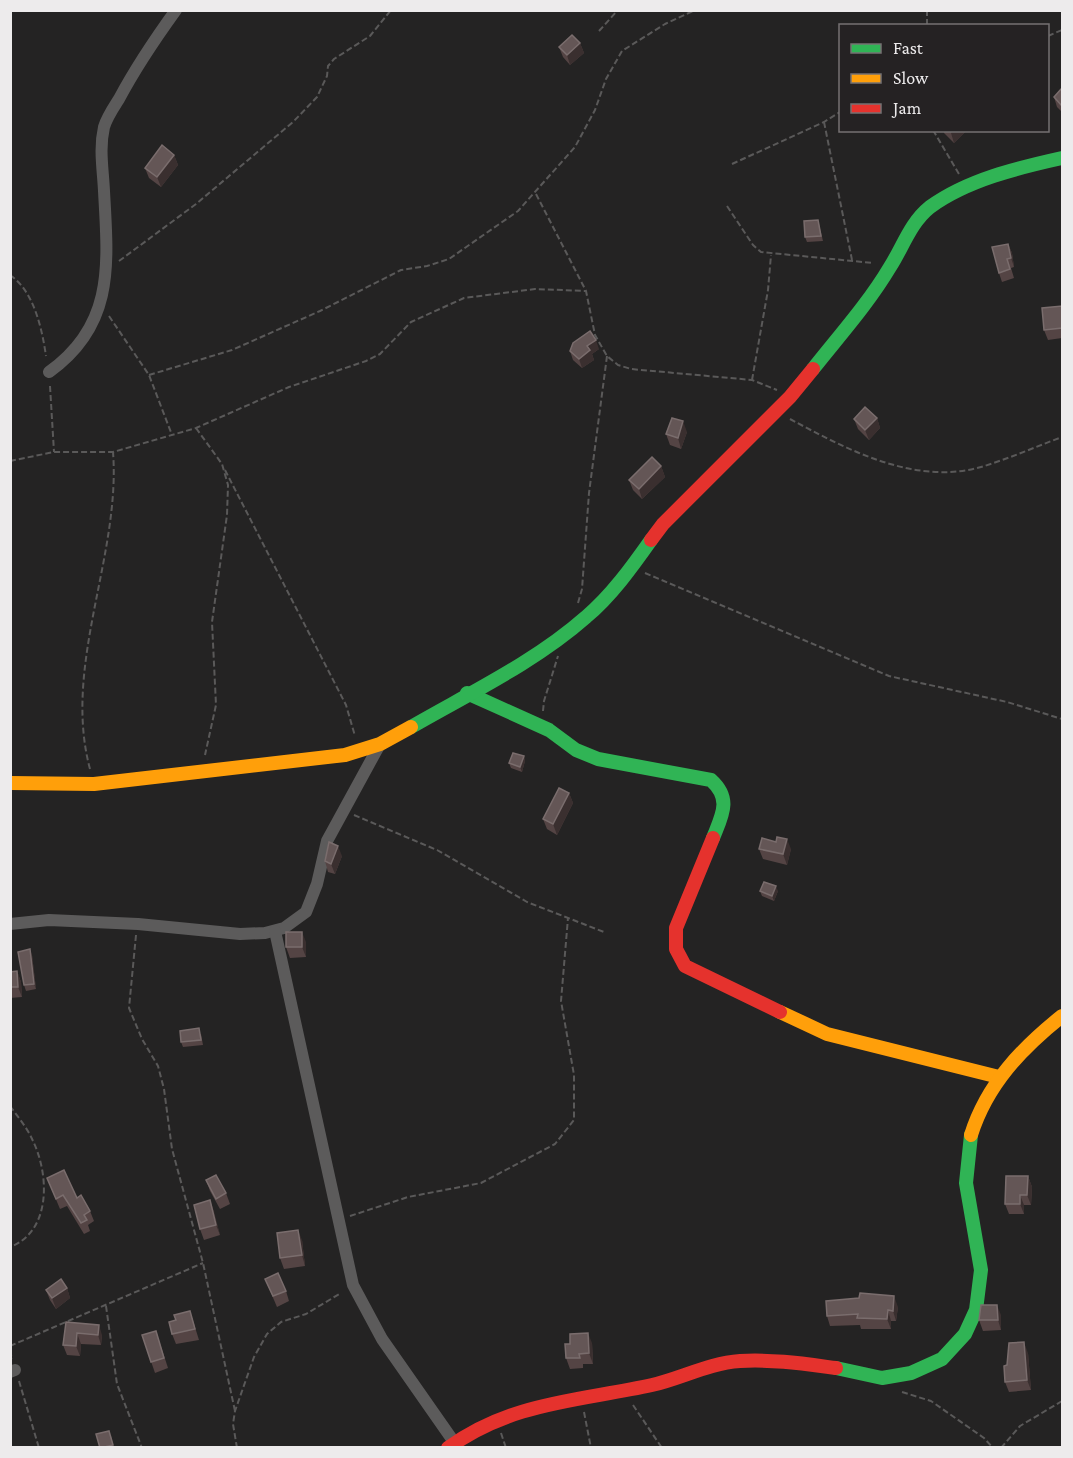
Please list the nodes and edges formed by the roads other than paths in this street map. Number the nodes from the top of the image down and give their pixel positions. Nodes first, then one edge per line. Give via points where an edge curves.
1 (176, 10) edge
2 (1062, 158) edge
3 (49, 372) dead end
4 (467, 693) junction
5 (380, 744) junction
6 (10, 783) edge
7 (10, 924) edge
8 (275, 931) junction
9 (1062, 1016) edge
10 (999, 1077) junction
11 (451, 1445) edge

1 - 3 street via 138,62 105,125 100,153 107,270 101,304 80,344
2 - 4 street via 967,186 942,198 915,222 860,311 790,397 663,524 631,568 587,617
4 - 5 street
4 - 10 street via 543,727 576,750 598,759 711,780 725,795 725,808 714,838 676,928 676,949 685,966 827,1034
5 - 6 street via 345,755 94,783
5 - 8 street via 327,841 306,912
7 - 8 street via 49,920 240,934
8 - 11 street via 353,1285 382,1339
9 - 10 street via 1029,1041
10 - 11 street via 973,1128 967,1155 965,1185 980,1257 975,1310 967,1334 950,1354 911,1373 884,1378 766,1360 739,1361 496,1419

